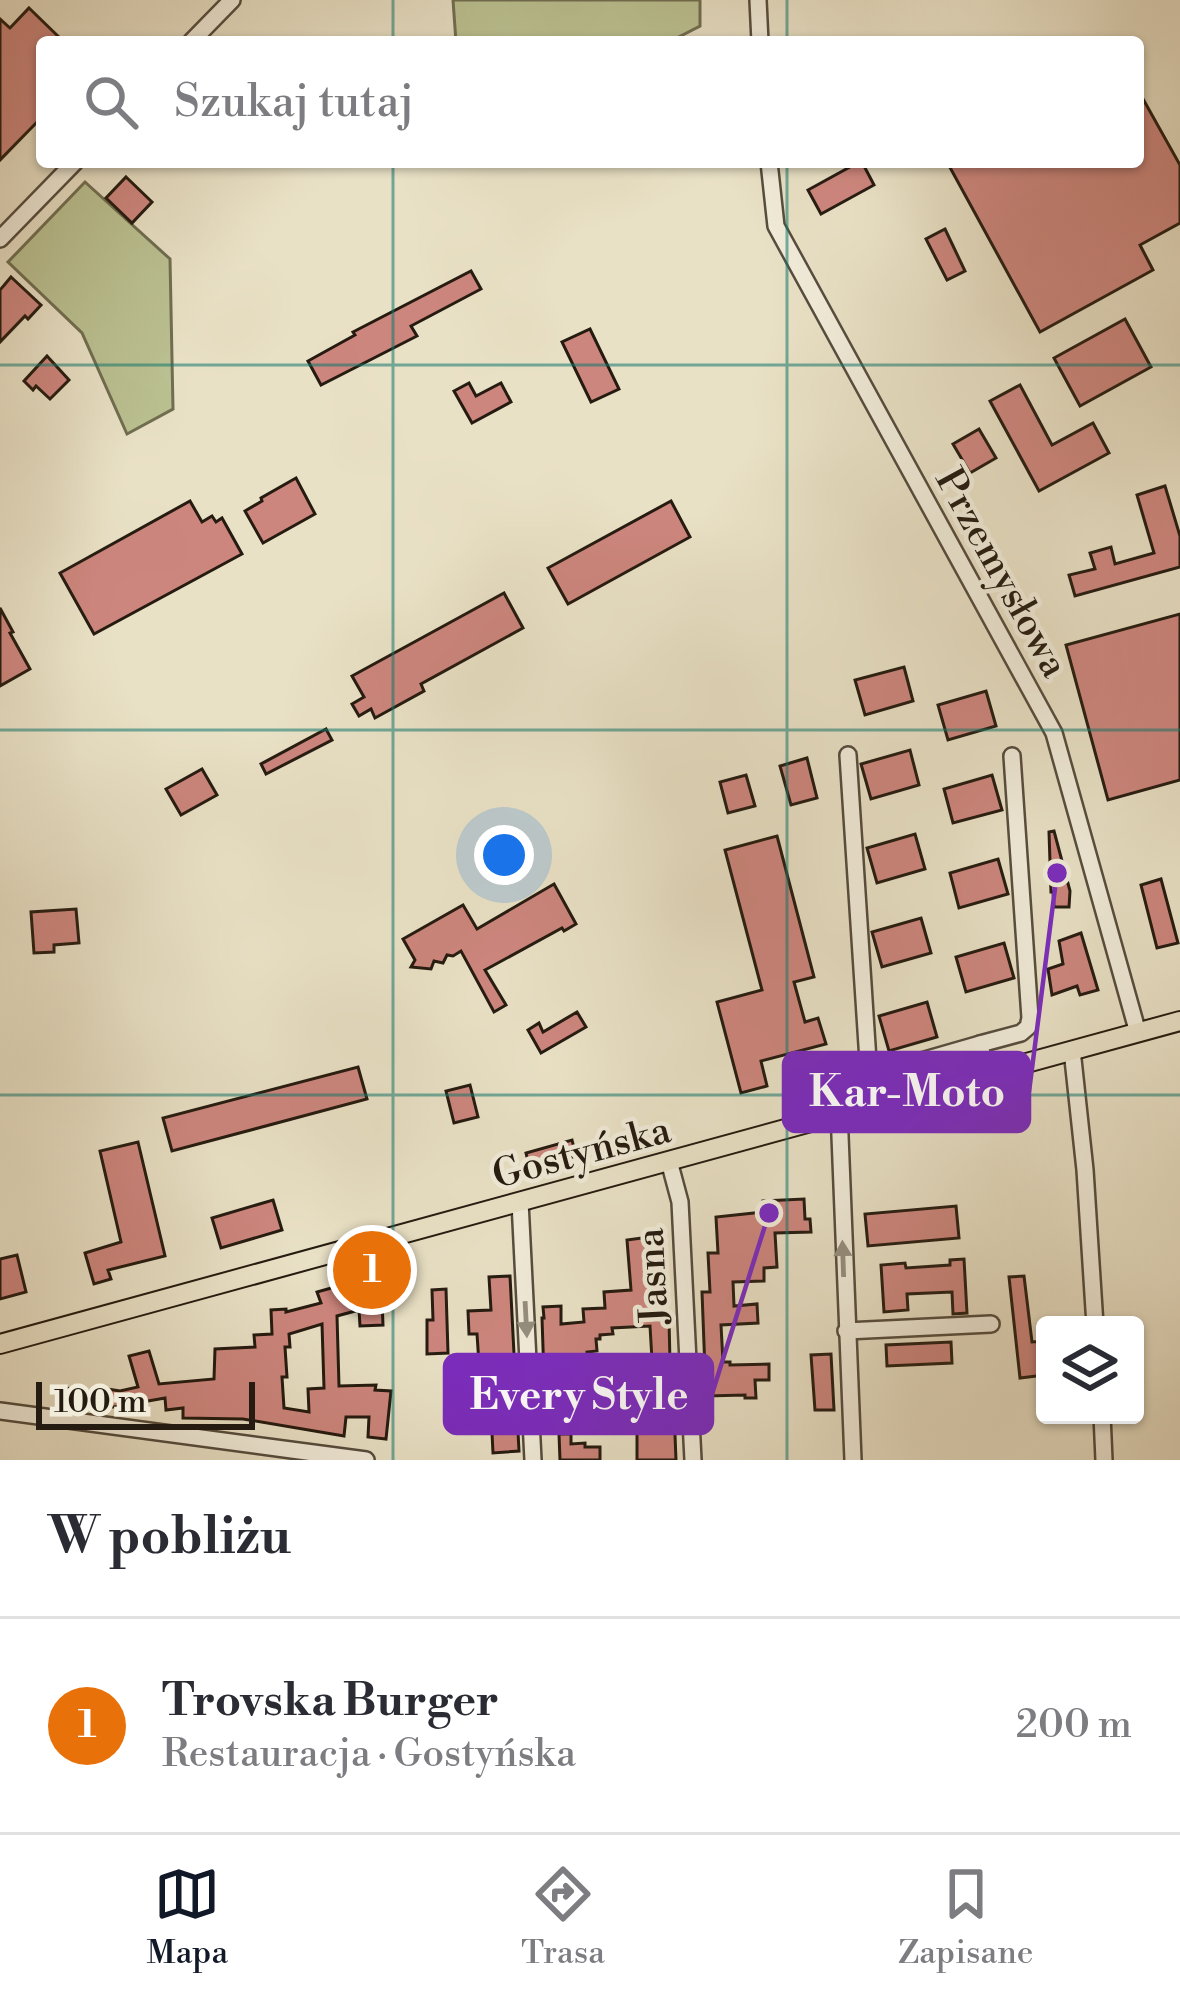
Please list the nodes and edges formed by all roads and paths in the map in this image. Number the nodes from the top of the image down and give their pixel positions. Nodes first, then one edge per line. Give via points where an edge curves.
1 (232, 0) edge
2 (758, 0) edge
3 (197, 36) edge
4 (760, 36) edge
5 (69, 168) edge
6 (770, 168) edge
7 (0, 239) edge
8 (848, 755) dead end
9 (1012, 756) dead end
10 (1180, 1022) edge
11 (1138, 1033) junction
12 (980, 1045) junction
13 (1072, 1050) junction
14 (986, 1074) junction
15 (869, 1076) junction
16 (838, 1114) junction
17 (669, 1161) junction
18 (520, 1202) junction
19 (1095, 1316) edge
20 (991, 1324) dead end
21 (845, 1331) junction
22 (0, 1344) edge
23 (0, 1411) edge
24 (1102, 1424) edge
25 (366, 1460) edge
26 (533, 1460) edge
27 (693, 1460) edge
28 (853, 1460) edge
29 (1104, 1460) edge

1 - 3 street
2 - 4 street
5 - 7 street
6 - 11 street, Przemysłowa via 776,226 1054,733
8 - 15 street
9 - 12 street via 1030,1018 1021,1033
10 - 11 main road, Gostyńska
11 - 13 main road, Gostyńska
12 - 14 street
12 - 15 street
13 - 14 main road, Gostyńska
13 - 19 street
14 - 16 main road, Gostyńska
15 - 16 street via 838,1086
16 - 17 main road, Gostyńska
21 -> 16 street
17 - 18 main road, Gostyńska
17 - 27 street, Jasna via 680,1202
18 - 22 main road, Gostyńska
18 -> 26 street
20 - 21 street
21 - 28 street
23 - 25 street
24 - 29 street

